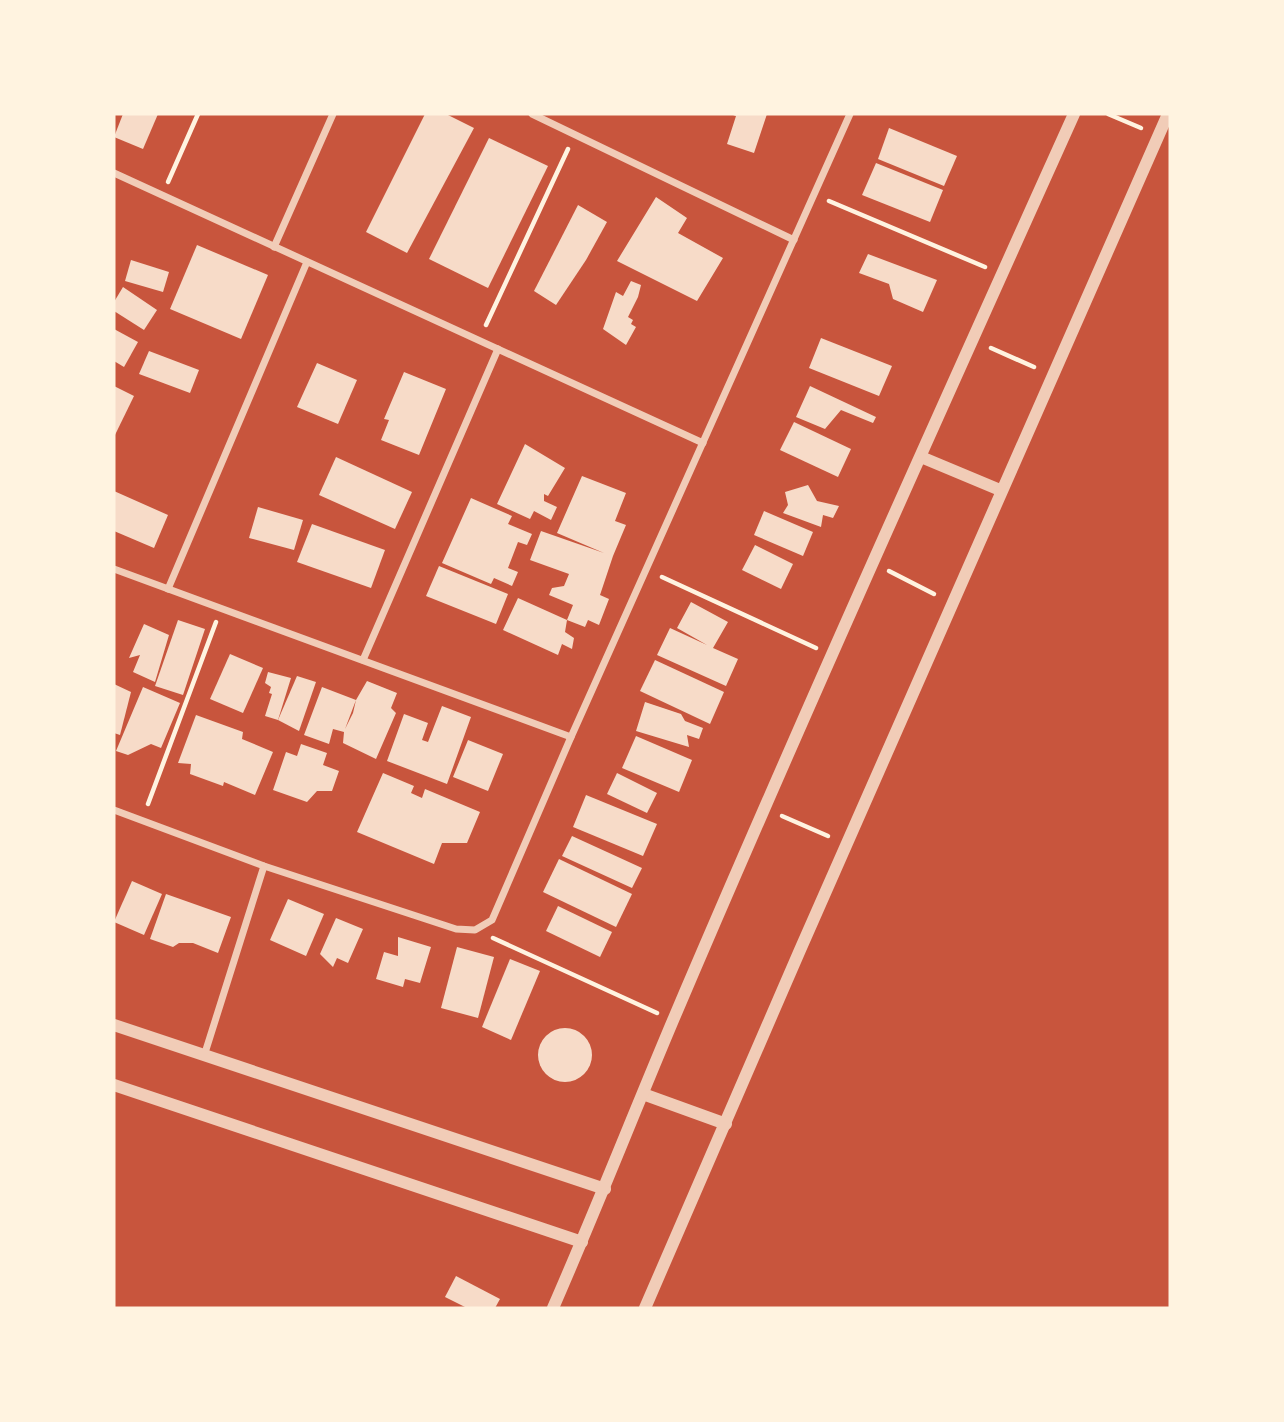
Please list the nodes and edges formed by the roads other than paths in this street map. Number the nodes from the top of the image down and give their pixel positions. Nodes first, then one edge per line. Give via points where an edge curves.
1 (333, 114) edge
2 (532, 114) edge
3 (850, 114) edge
4 (1074, 114) edge
5 (1168, 114) edge
6 (114, 173) edge
7 (794, 240) junction
8 (274, 247) junction
9 (307, 262) junction
10 (498, 349) junction
11 (703, 443) junction
12 (920, 457) junction
13 (1000, 490) junction
14 (114, 569) edge
15 (168, 589) junction
16 (363, 660) junction
17 (571, 737) junction
18 (114, 810) edge
19 (264, 866) junction
20 (114, 1025) edge
21 (204, 1056) junction
22 (114, 1085) edge
23 (643, 1094) junction
24 (726, 1124) junction
25 (605, 1189) junction
26 (582, 1242) junction
27 (553, 1308) edge
28 (645, 1308) edge

1 - 8 street
2 - 7 street
3 - 7 street
4 - 12 street
5 - 13 street
6 - 8 street
7 - 11 street
8 - 9 street
9 - 10 street
9 - 15 street
10 - 11 street
10 - 16 street
11 - 17 street
12 - 13 street
12 - 23 street
13 - 24 street
14 - 15 street
15 - 16 street
16 - 17 street
17 - 19 street via 497,912 484,927 456,929
18 - 19 street
19 - 21 street
20 - 21 street
21 - 25 street
22 - 26 street
23 - 24 street
23 - 25 street
24 - 28 street
25 - 26 street
26 - 27 street

